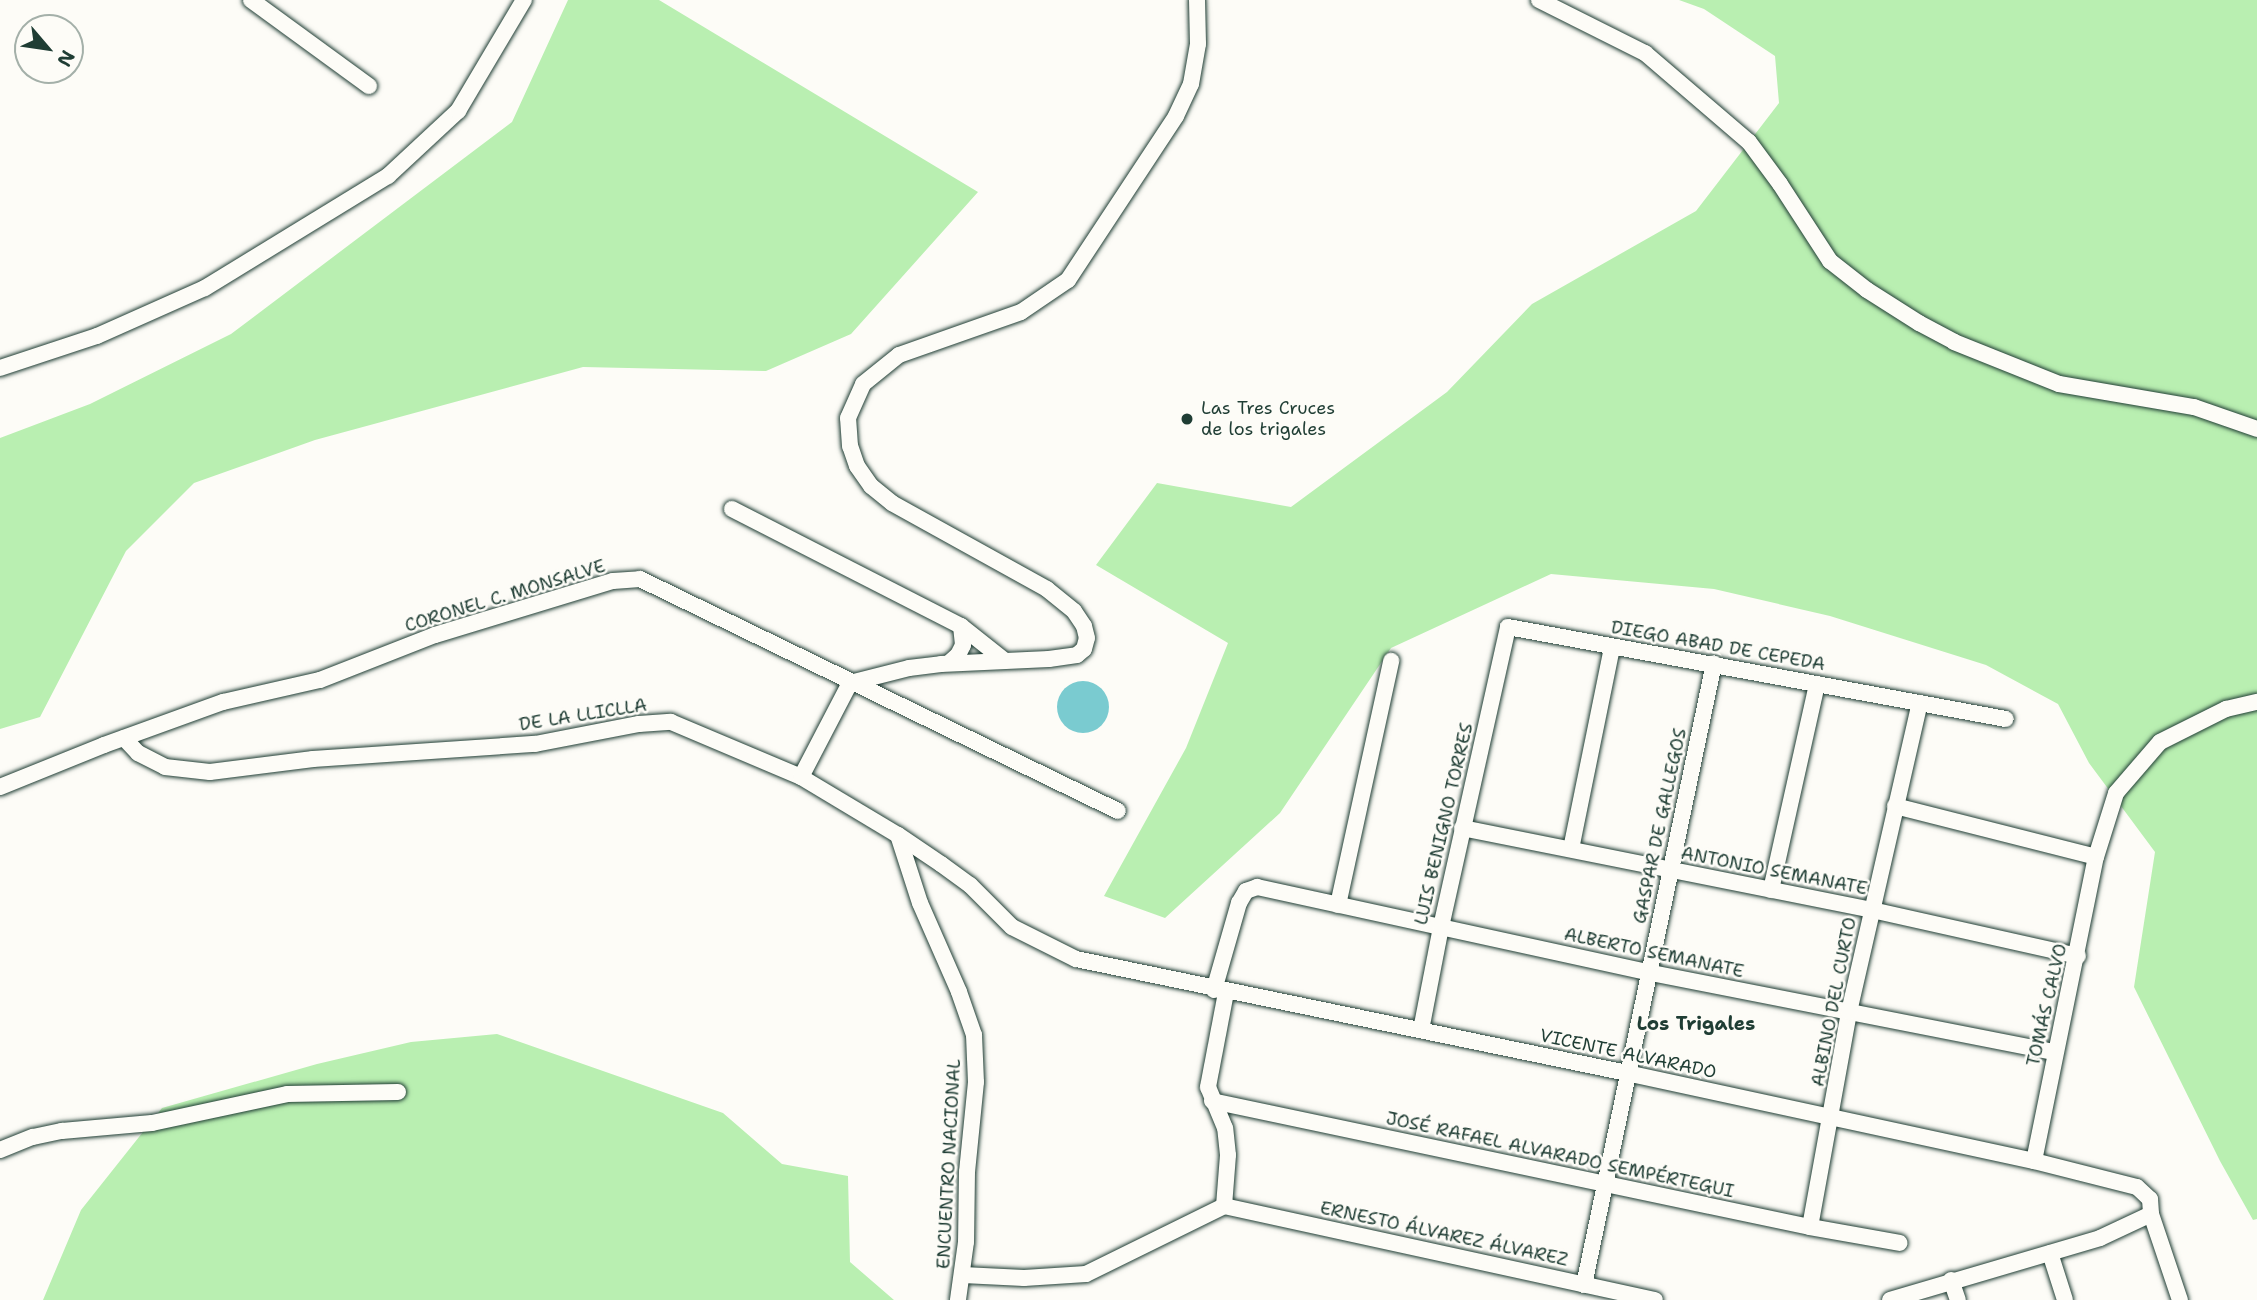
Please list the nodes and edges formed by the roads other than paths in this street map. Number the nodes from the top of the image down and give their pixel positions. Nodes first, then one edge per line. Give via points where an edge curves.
1 (251, 0) edge
2 (524, 0) edge
3 (1197, 0) edge
4 (1542, 2) edge
5 (369, 86) dead end
6 (0, 368) edge
7 (2257, 429) edge
8 (732, 509) dead end
9 (961, 626) junction
10 (1508, 627) joint
11 (1612, 647) junction
12 (1005, 661) junction
13 (1391, 661) dead end
14 (949, 663) junction
15 (1714, 663) junction
16 (849, 683) junction
17 (1817, 684) junction
18 (2257, 702) edge
19 (1920, 703) junction
20 (2006, 719) dead end
21 (124, 737) junction
22 (801, 777) junction
23 (0, 787) edge
24 (1895, 806) junction
25 (1118, 811) dead end
26 (1462, 828) junction
27 (898, 835) junction
28 (1571, 849) junction
29 (2096, 857) junction
30 (1669, 870) junction
31 (1771, 890) junction
32 (1338, 905) junction
33 (1872, 909) junction
34 (1441, 927) junction
35 (2078, 956) junction
36 (1076, 959) joint
37 (1651, 973) junction
38 (1220, 991) junction
39 (1849, 1012) junction
40 (1421, 1030) junction
41 (2055, 1052) junction
42 (1627, 1073) junction
43 (398, 1092) dead end
44 (1212, 1101) junction
45 (1831, 1117) junction
46 (0, 1150) edge
47 (2034, 1161) junction
48 (1603, 1184) junction
49 (1224, 1206) junction
50 (2151, 1214) junction
51 (1810, 1227) junction
52 (1900, 1243) dead end
53 (2050, 1253) junction
54 (962, 1275) junction
55 (1951, 1280) junction
56 (1584, 1285) junction
57 (958, 1300) edge
58 (1655, 1300) edge
59 (1890, 1300) edge
60 (1958, 1300) edge
61 (2065, 1300) edge
62 (2180, 1300) edge

1 - 5 street
2 - 6 street via 457,111 388,176 205,288 97,336
3 - 12 street via 1198,44 1191,84 1176,116 1068,280 1021,312 899,355 863,384 848,418 850,446 871,486 892,503 1047,589 1074,611 1084,626 1087,638 1077,655
4 - 7 street via 1656,62 1749,142 1830,261 1919,323 2059,384 2194,407
8 - 9 street
9 - 12 street
9 - 14 street via 963,645
10 - 11 street, DIEGO ABAD DE CEPEDA
10 - 26 street, LUIS BENIGNO TORRES
11 - 15 street, DIEGO ABAD DE CEPEDA
11 - 28 street
12 - 14 street
13 - 32 street
14 - 16 street
15 - 17 street, DIEGO ABAD DE CEPEDA
15 - 30 street, GASPAR DE GALLEGOS
16 - 21 street, CORONEL C. MONSALVE via 640,579 613,581 435,635 320,680 223,702
16 - 22 street
16 - 25 street, CORONEL C. MONSALVE
17 - 19 street, DIEGO ABAD DE CEPEDA
17 - 31 street
18 - 29 street, TOMÁS CALVO via 2226,709 2160,742 2116,793
19 - 20 street, DIEGO ABAD DE CEPEDA
19 - 24 street, ALBINO DEL CURTO
21 - 22 street, DE LA LLICLLA via 138,753 165,767 210,772 535,744 671,722
21 - 23 street, CORONEL C. MONSALVE
22 - 27 street, DE LA LLICLLA
24 - 29 street
24 - 33 street, ALBINO DEL CURTO
26 - 28 street, ANTONIO SEMANATE
26 - 34 street, LUIS BENIGNO TORRES
27 - 36 street, DE LA LLICLLA via 970,885 1012,927
27 - 54 street, ENCUENTRO NACIONAL via 920,903 974,1035 976,1082
28 - 30 street, ANTONIO SEMANATE
29 - 35 street, TOMÁS CALVO
30 - 31 street, ANTONIO SEMANATE
30 - 37 street, GASPAR DE GALLEGOS
31 - 33 street, ANTONIO SEMANATE
32 - 34 street, ALBERTO SEMANATE
32 - 38 street, ALBERTO SEMANATE via 1257,887 1246,891 1239,903
33 - 35 street, ANTONIO SEMANATE
33 - 39 street, ALBINO DEL CURTO
34 - 37 street, ALBERTO SEMANATE
34 - 40 street, LUIS BENIGNO TORRES
35 - 41 street, TOMÁS CALVO
36 - 38 street, VICENTE ALVARADO
37 - 39 street, ALBERTO SEMANATE
37 - 42 street, GASPAR DE GALLEGOS
38 - 40 street, VICENTE ALVARADO
38 - 44 street via 1208,1087
39 - 41 street, ALBERTO SEMANATE
39 - 45 street, ALBINO DEL CURTO
40 - 42 street, VICENTE ALVARADO
41 - 47 street, TOMÁS CALVO
42 - 45 street, VICENTE ALVARADO
42 - 48 street, GASPAR DE GALLEGOS
43 - 46 street via 287,1094 152,1122 62,1131
44 - 48 street, JOSÉ RAFAEL ALVARADO SEMPÉRTEGUI
44 - 49 street via 1226,1128
45 - 47 street, VICENTE ALVARADO
45 - 51 street, ALBINO DEL CURTO
47 - 50 street, VICENTE ALVARADO via 2137,1187 2150,1199
48 - 51 street, JOSÉ RAFAEL ALVARADO SEMPÉRTEGUI
48 - 56 street, GASPAR DE GALLEGOS
49 - 54 street via 1086,1274
49 - 56 street, ERNESTO ÁLVAREZ ÁLVAREZ
50 - 53 street via 2100,1238
50 - 62 street, VICENTE ALVARADO
51 - 52 street, JOSÉ RAFAEL ALVARADO SEMPÉRTEGUI
53 - 55 street
53 - 61 street
54 - 57 street, ENCUENTRO NACIONAL
55 - 59 street
55 - 60 street
56 - 58 street, ERNESTO ÁLVAREZ ÁLVAREZ

